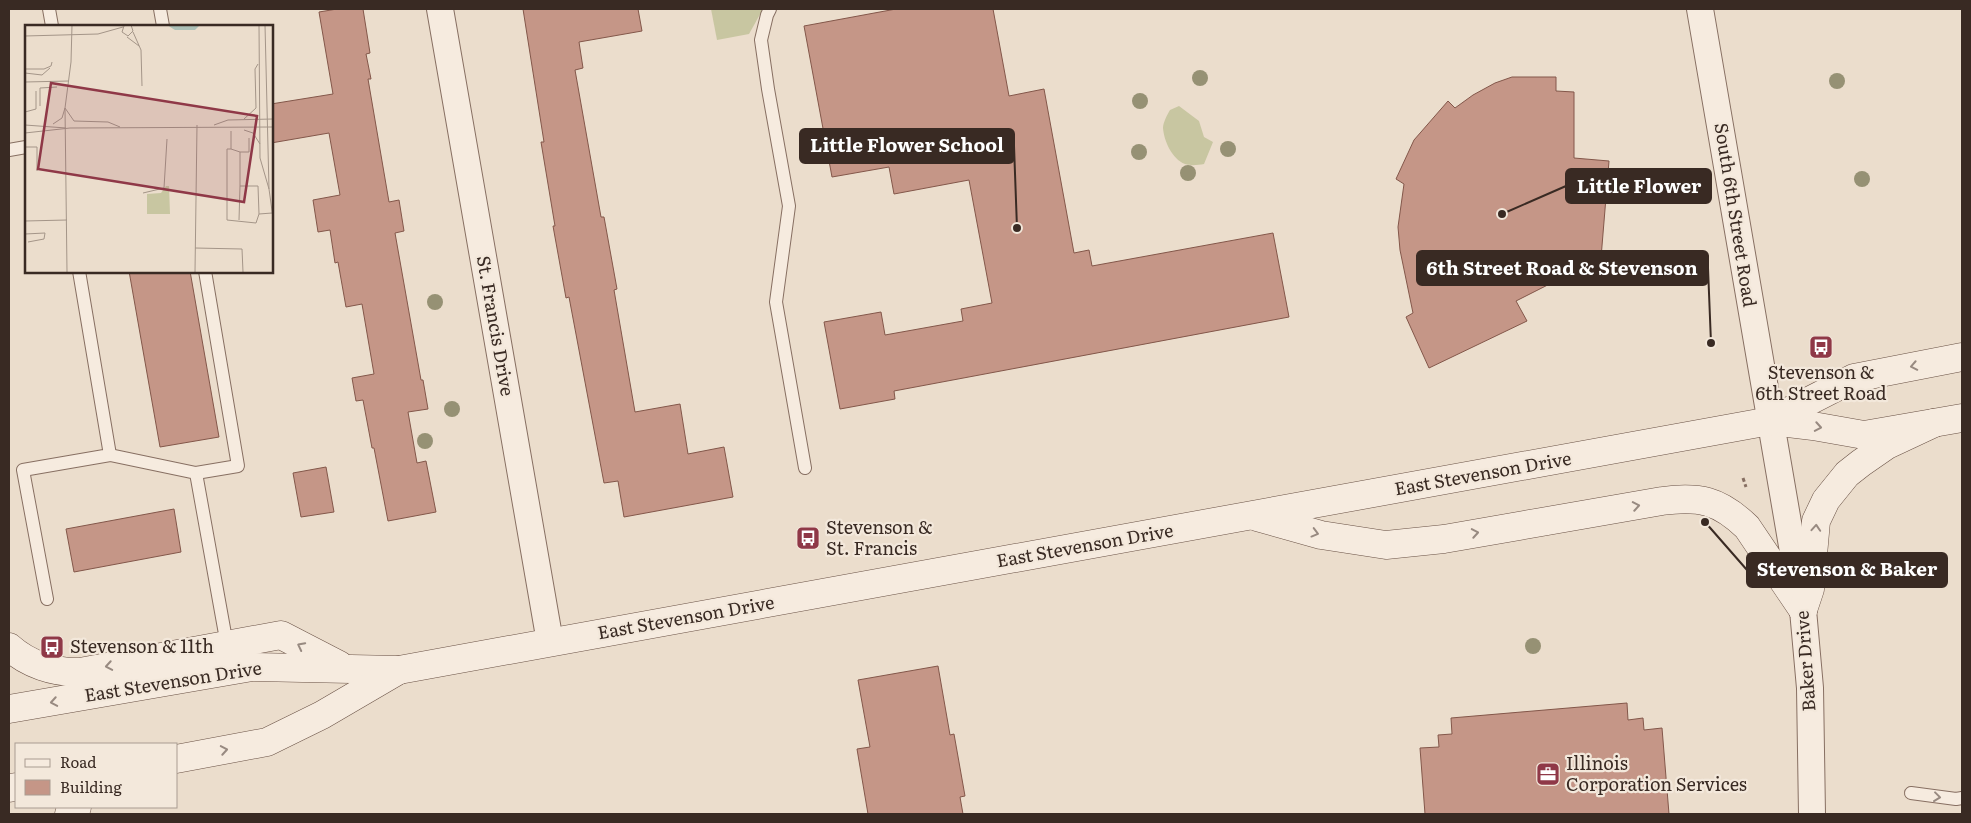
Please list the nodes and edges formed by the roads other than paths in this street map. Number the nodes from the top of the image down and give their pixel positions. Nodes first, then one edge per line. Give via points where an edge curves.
1 (49, 9) edge
2 (160, 9) edge
3 (440, 9) edge
4 (770, 9) edge
5 (1700, 9) edge
6 (52, 25) edge
7 (163, 25) edge
8 (25, 147) edge
9 (9, 150) edge
10 (79, 272) edge
11 (205, 272) edge
12 (1962, 357) edge
13 (1962, 418) edge
14 (1770, 421) junction
15 (1934, 423) junction
16 (110, 455) junction
17 (805, 468) dead end
18 (196, 473) junction
19 (1251, 516) junction
20 (47, 599) dead end
21 (1803, 610) junction
22 (550, 642) junction
23 (227, 645) junction
24 (9, 647) edge
25 (345, 668) junction
26 (399, 670) junction
27 (9, 709) edge
28 (178, 759) edge
29 (1911, 793) dead end
30 (1962, 798) edge
31 (1812, 814) edge

1 - 6 lane
2 - 7 lane
3 - 22 street, St. Francis Drive
4 - 17 lane via 761,40 789,206 776,302
5 - 14 street, South 6th Street Road
8 - 9 lane
10 - 16 lane
11 - 18 lane via 238,466
12 -> 14 main road, East Stevenson Drive via 1854,378
13 - 15 main road, East Stevenson Drive
14 -> 15 main road, East Stevenson Drive via 1864,435
14 - 19 main road, East Stevenson Drive
14 - 21 street, Baker Drive
21 -> 15 main road via 1810,589 1816,521 1826,500 1847,474 1861,463 1887,445
16 - 18 lane
16 - 20 lane via 23,470
18 - 23 lane
19 -> 21 main road via 1321,535 1386,545 1444,539 1662,501 1704,500 1736,516 1747,527
19 - 22 main road, East Stevenson Drive
21 - 31 street, Baker Drive via 1810,688
22 - 26 main road, East Stevenson Drive
23 -> 24 main road via 80,672 49,669 19,656
25 -> 23 main road via 281,635
25 - 26 main road, East Stevenson Drive
25 -> 27 main road, East Stevenson Drive via 252,667
28 -> 26 main road, East Stevenson Drive via 267,742 322,715
29 -> 30 lane

